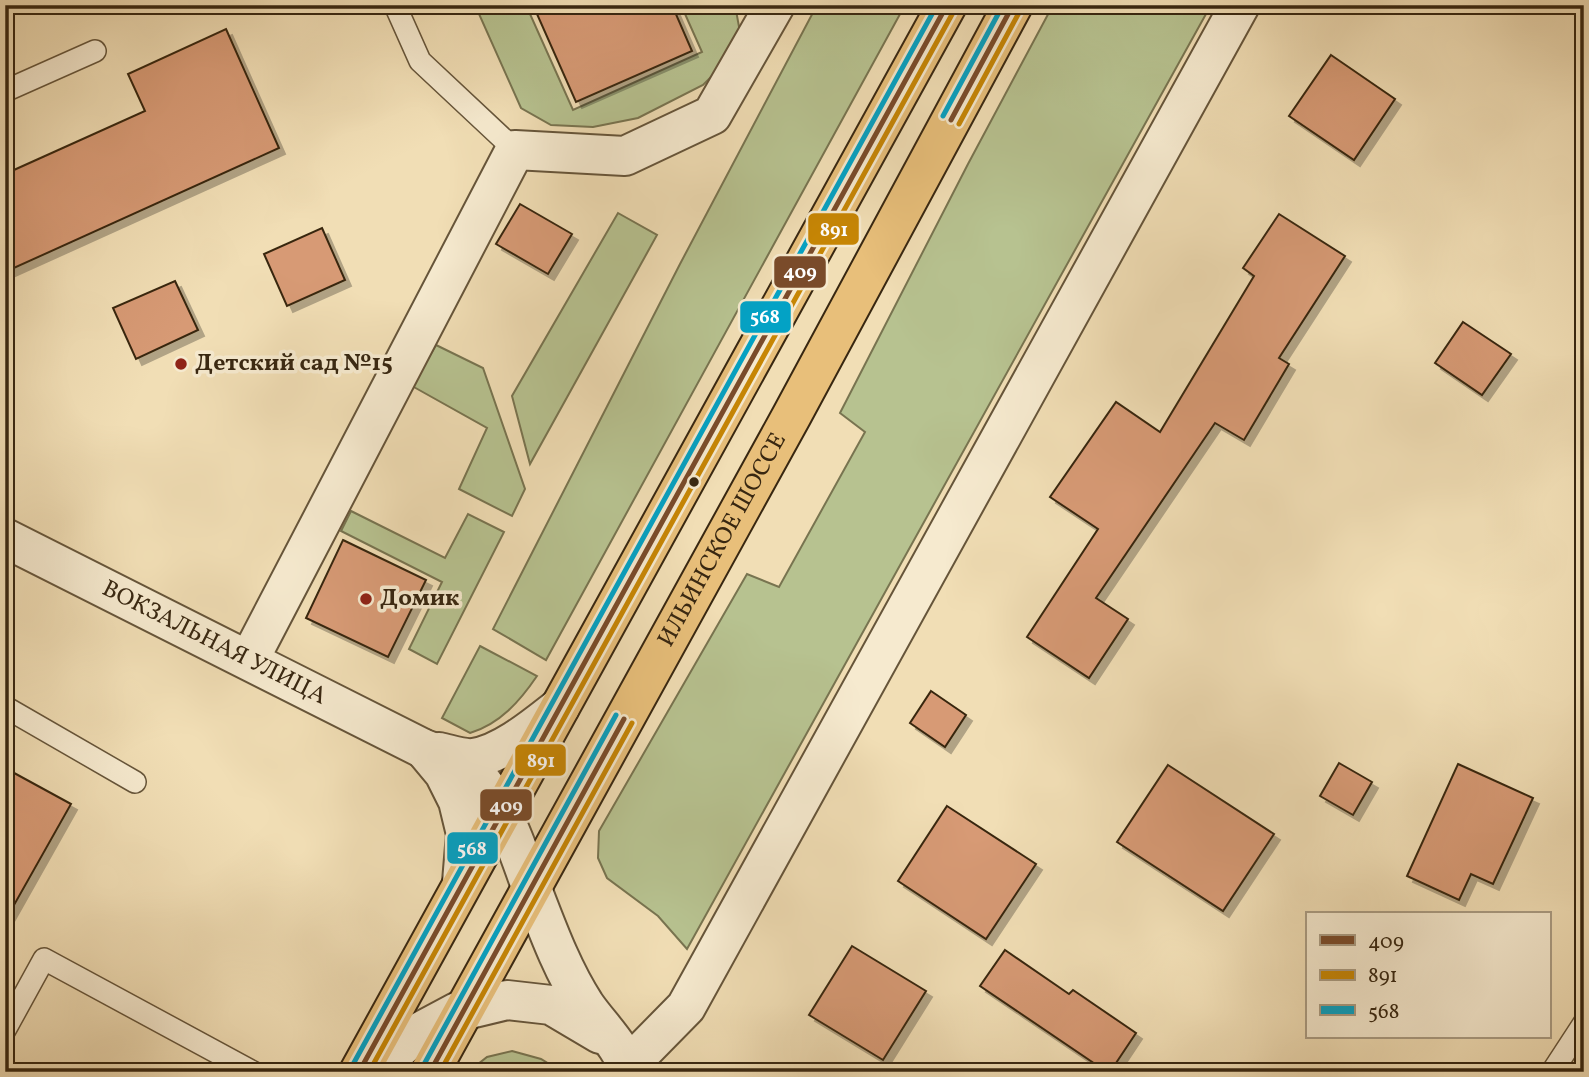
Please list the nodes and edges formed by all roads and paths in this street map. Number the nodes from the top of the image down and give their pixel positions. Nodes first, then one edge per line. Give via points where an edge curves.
1 (395, 5) edge
2 (775, 5) edge
3 (947, 5) edge
4 (1013, 5) edge
5 (1240, 5) edge
6 (95, 51) dead end
7 (5, 91) edge
8 (514, 150) junction
9 (5, 538) edge
10 (249, 660) junction
11 (5, 707) edge
12 (560, 707) junction
13 (424, 749) junction
14 (135, 782) dead end
15 (500, 812) junction
16 (566, 824) junction
17 (462, 882) junction
18 (532, 888) junction
19 (568, 975) junction
20 (465, 1010) junction
21 (1584, 1023) edge
22 (5, 1030) edge
23 (627, 1063) edge
24 (253, 1072) edge
25 (359, 1072) edge
26 (373, 1072) edge
27 (430, 1072) edge
28 (1552, 1072) edge

1 - 8 lane via 420,61
2 - 8 street via 712,115 625,156
3 - 12 main road
4 - 16 main road, ИЛЬИНСКОЕ ШОССЕ
5 - 23 street via 686,1007
6 - 7 lane
8 - 10 street
9 - 10 street, ВОКЗАЛЬНАЯ УЛИЦА
10 - 13 street, ВОКЗАЛЬНАЯ УЛИЦА
11 - 14 lane
12 - 13 street via 499,749 472,758
12 - 15 main road
13 - 15 street via 474,773
13 - 17 street via 444,773 458,801 466,835
15 - 17 main road
15 - 18 street
16 - 18 main road, ИЛЬИНСКОЕ ШОССЕ
16 - 19 street via 556,872 554,918
17 - 25 main road
18 - 19 street
18 - 20 main road, ИЛЬИНСКОЕ ШОССЕ
19 - 23 street
20 - 23 street via 507,1000 551,1005
20 - 26 street via 414,1035
20 - 27 main road, ИЛЬИНСКОЕ ШОССЕ
21 - 28 lane
22 - 24 lane via 44,959

